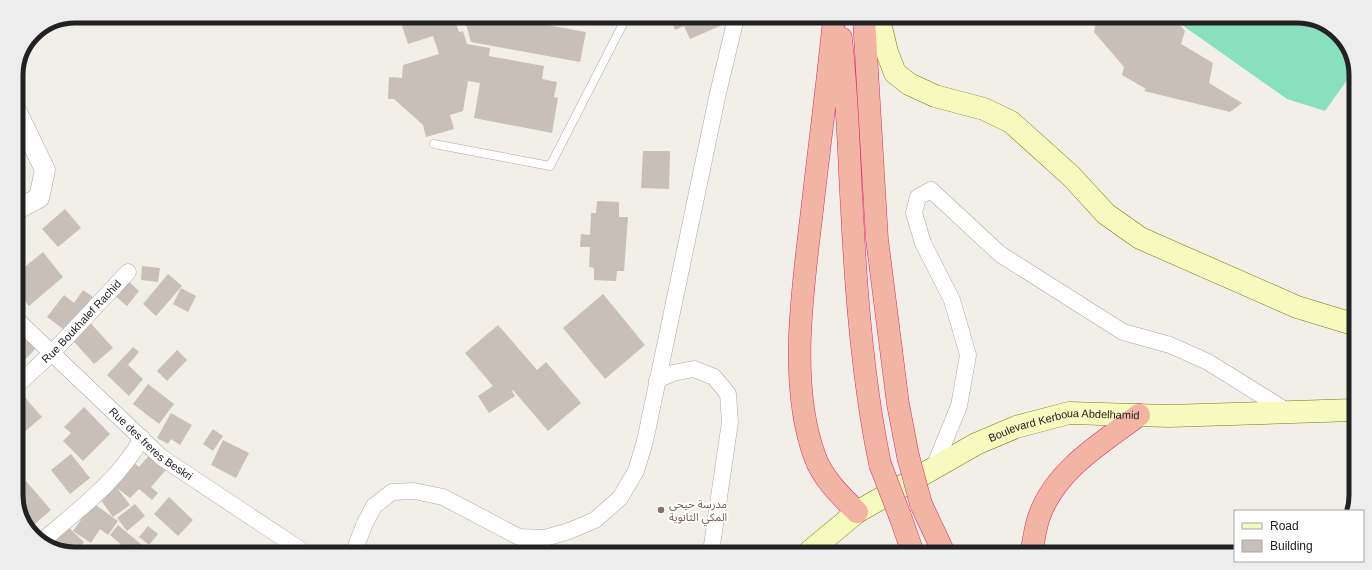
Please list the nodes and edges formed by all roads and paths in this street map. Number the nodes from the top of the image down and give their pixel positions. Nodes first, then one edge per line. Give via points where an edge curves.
1 (623, 23) edge
2 (735, 23) edge
3 (834, 23) edge
4 (839, 23) edge
5 (864, 23) edge
6 (880, 23) edge
7 (23, 124) edge
8 (434, 144) dead end
9 (23, 206) edge
10 (128, 272) dead end
11 (1349, 323) edge
12 (23, 326) edge
13 (52, 353) junction
14 (23, 380) edge
15 (657, 380) junction
16 (1349, 410) edge
17 (1290, 413) junction
18 (1139, 415) junction
19 (142, 438) junction
20 (934, 467) junction
21 (857, 512) junction
22 (46, 538) edge
23 (278, 543) edge
24 (291, 547) edge
25 (356, 547) edge
26 (712, 547) edge
27 (815, 547) edge
28 (911, 547) edge
29 (941, 547) edge
30 (1032, 547) edge

1 - 8 lane via 550,166
2 - 15 street
3 - 21 highway via 806,261 800,391 806,431 816,459 834,490
4 - 28 highway, bridge via 847,89 852,229 870,418 880,464
5 - 29 highway, bridge via 877,239 898,404 921,504
6 - 11 main road via 895,73 909,84 934,96 984,109 1011,122 1071,176 1106,214 1140,238 1298,307
7 - 9 street via 45,170 39,198
10 - 13 street, Rue Boukhalef Rachid
12 - 13 street, Rue des freres Beskri
13 - 14 street, Rue Boukhalef Rachid
13 - 19 street, Rue des freres Beskri
15 - 25 street via 636,472 620,498 595,520 544,538 519,537 443,497 414,490 392,492 374,506
15 - 26 street via 673,373 694,369 714,377 728,394 730,422
16 - 17 main road, Boulevard Kerboua Abdelhamid
17 - 18 main road, Boulevard Kerboua Abdelhamid
17 - 20 street via 1208,362 1170,345 1123,332 1000,254 931,190 918,197 914,213 923,243 952,300 968,355 959,406
18 - 20 main road, Boulevard Kerboua Abdelhamid via 1068,413 1016,427 976,444
18 - 30 highway via 1081,459 1054,486 1038,517
19 - 22 street via 131,458 91,499
19 - 23 street, Rue des freres Beskri via 162,457
20 - 21 main road, Boulevard Kerboua Abdelhamid
21 - 27 main road, Boulevard Kerboua Abdelhamid
23 - 24 street, Rue des freres Beskri

